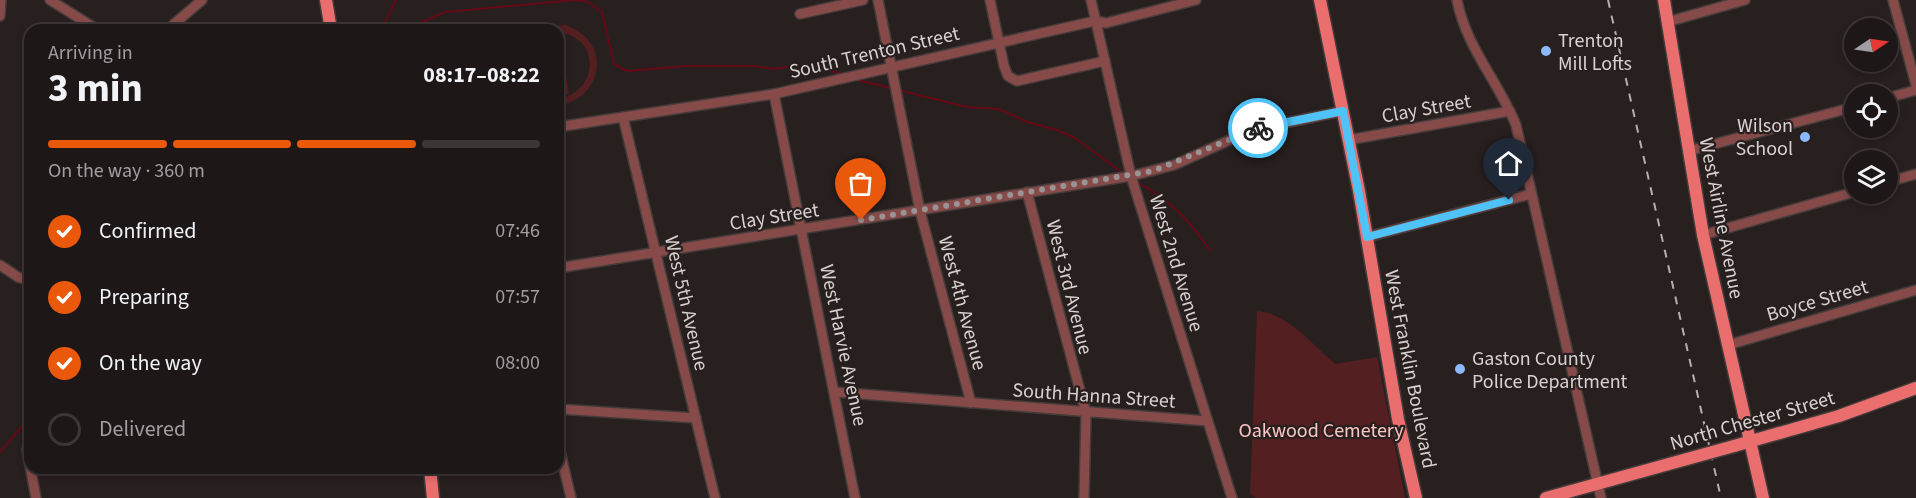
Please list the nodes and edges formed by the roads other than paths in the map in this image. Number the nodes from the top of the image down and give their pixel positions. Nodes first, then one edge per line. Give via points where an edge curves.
1 (2, 0) edge
2 (50, 0) edge
3 (202, 0) edge
4 (326, 0) edge
5 (863, 0) edge
6 (878, 0) edge
7 (990, 0) edge
8 (1091, 0) edge
9 (1196, 0) edge
10 (1324, 0) edge
11 (1457, 0) edge
12 (1664, 0) edge
13 (1745, 0) edge
14 (1893, 0) edge
15 (800, 14) dead end
16 (0, 16) edge
17 (1095, 21) junction
18 (1667, 22) junction
19 (88, 24) edge
20 (174, 24) edge
21 (331, 24) edge
22 (999, 41) junction
23 (1105, 61) junction
24 (892, 68) junction
25 (1916, 85) edge
26 (1916, 90) edge
27 (774, 94) junction
28 (1898, 95) edge
29 (1844, 110) edge
30 (1343, 111) junction
31 (1510, 111) junction
32 (623, 117) junction
33 (564, 125) edge
34 (1348, 140) junction
35 (1688, 151) junction
36 (1916, 174) edge
37 (1131, 176) junction
38 (1898, 179) edge
39 (1027, 192) junction
40 (1531, 194) junction
41 (1844, 195) edge
42 (920, 211) junction
43 (801, 230) junction
44 (1703, 235) junction
45 (1367, 237) junction
46 (656, 253) junction
47 (0, 265) edge
48 (564, 267) edge
49 (24, 279) edge
50 (1916, 290) edge
51 (1728, 345) junction
52 (1916, 388) edge
53 (835, 392) junction
54 (971, 403) junction
55 (564, 409) edge
56 (1086, 413) junction
57 (696, 418) junction
58 (1207, 421) junction
59 (1750, 441) junction
60 (564, 468) edge
61 (31, 474) edge
62 (431, 474) edge
63 (1597, 483) junction
64 (36, 498) edge
65 (433, 498) edge
66 (571, 498) edge
67 (715, 498) edge
68 (855, 498) edge
69 (1084, 498) edge
70 (1232, 498) edge
71 (1416, 498) edge
72 (1546, 498) edge
73 (1601, 498) edge
74 (1763, 498) edge

1 - 16 street
2 - 19 street
3 - 20 street
4 - 21 main road
5 - 15 street
6 - 24 street, West 4th Avenue
7 - 22 street
8 - 17 street, West 2nd Avenue
9 - 17 street, South Trenton Street via 1106,23
10 - 30 main road, West Franklin Boulevard
11 - 31 street via 1475,54
12 - 18 main road, West Airline Avenue
13 - 18 street
14 - 25 street
17 - 22 street, South Trenton Street
17 - 23 street, West 2nd Avenue
18 - 35 main road, West Airline Avenue
22 - 23 street via 1008,76 1017,81
22 - 24 street, South Trenton Street
23 - 37 street, West 2nd Avenue
24 - 27 street, South Trenton Street
24 - 42 street, West 4th Avenue
26 - 28 street
27 - 32 street, South Trenton Street
27 - 43 street, West Harvie Avenue
29 - 35 street
30 - 34 main road, West Franklin Boulevard
30 - 37 street, Clay Street via 1252,130 1174,165
31 - 34 street, Clay Street
31 - 40 street
32 - 33 street, South Trenton Street
32 - 46 street, West 5th Avenue
34 - 45 main road, West Franklin Boulevard
35 - 44 main road, West Airline Avenue
36 - 38 street
37 - 39 street, Clay Street
37 - 58 street, West 2nd Avenue
39 - 42 street, Clay Street
39 - 56 street, West 3rd Avenue
40 - 45 street
40 - 63 street
41 - 44 street
42 - 43 street, Clay Street
42 - 54 street, West 4th Avenue
43 - 46 street, Clay Street
43 - 53 street, West Harvie Avenue
44 - 51 main road, West Airline Avenue
45 - 71 main road, West Franklin Boulevard via 1398,419
46 - 48 street, Clay Street
46 - 57 street, West 5th Avenue
47 - 49 street
50 - 51 street, Boyce Street
51 - 59 main road, West Airline Avenue
52 - 59 main road, North Chester Street via 1839,416
53 - 54 street, South Hanna Street
53 - 68 street, West Harvie Avenue
54 - 56 street, South Hanna Street
55 - 57 street
56 - 58 street, South Hanna Street
56 - 69 street, West 3rd Avenue
57 - 67 street, West 5th Avenue
58 - 70 street, West 2nd Avenue
59 - 63 main road, North Chester Street, bridge
59 - 74 main road, West Airline Avenue
60 - 66 street
61 - 64 street
62 - 65 main road
63 - 72 main road, North Chester Street
63 - 73 street

